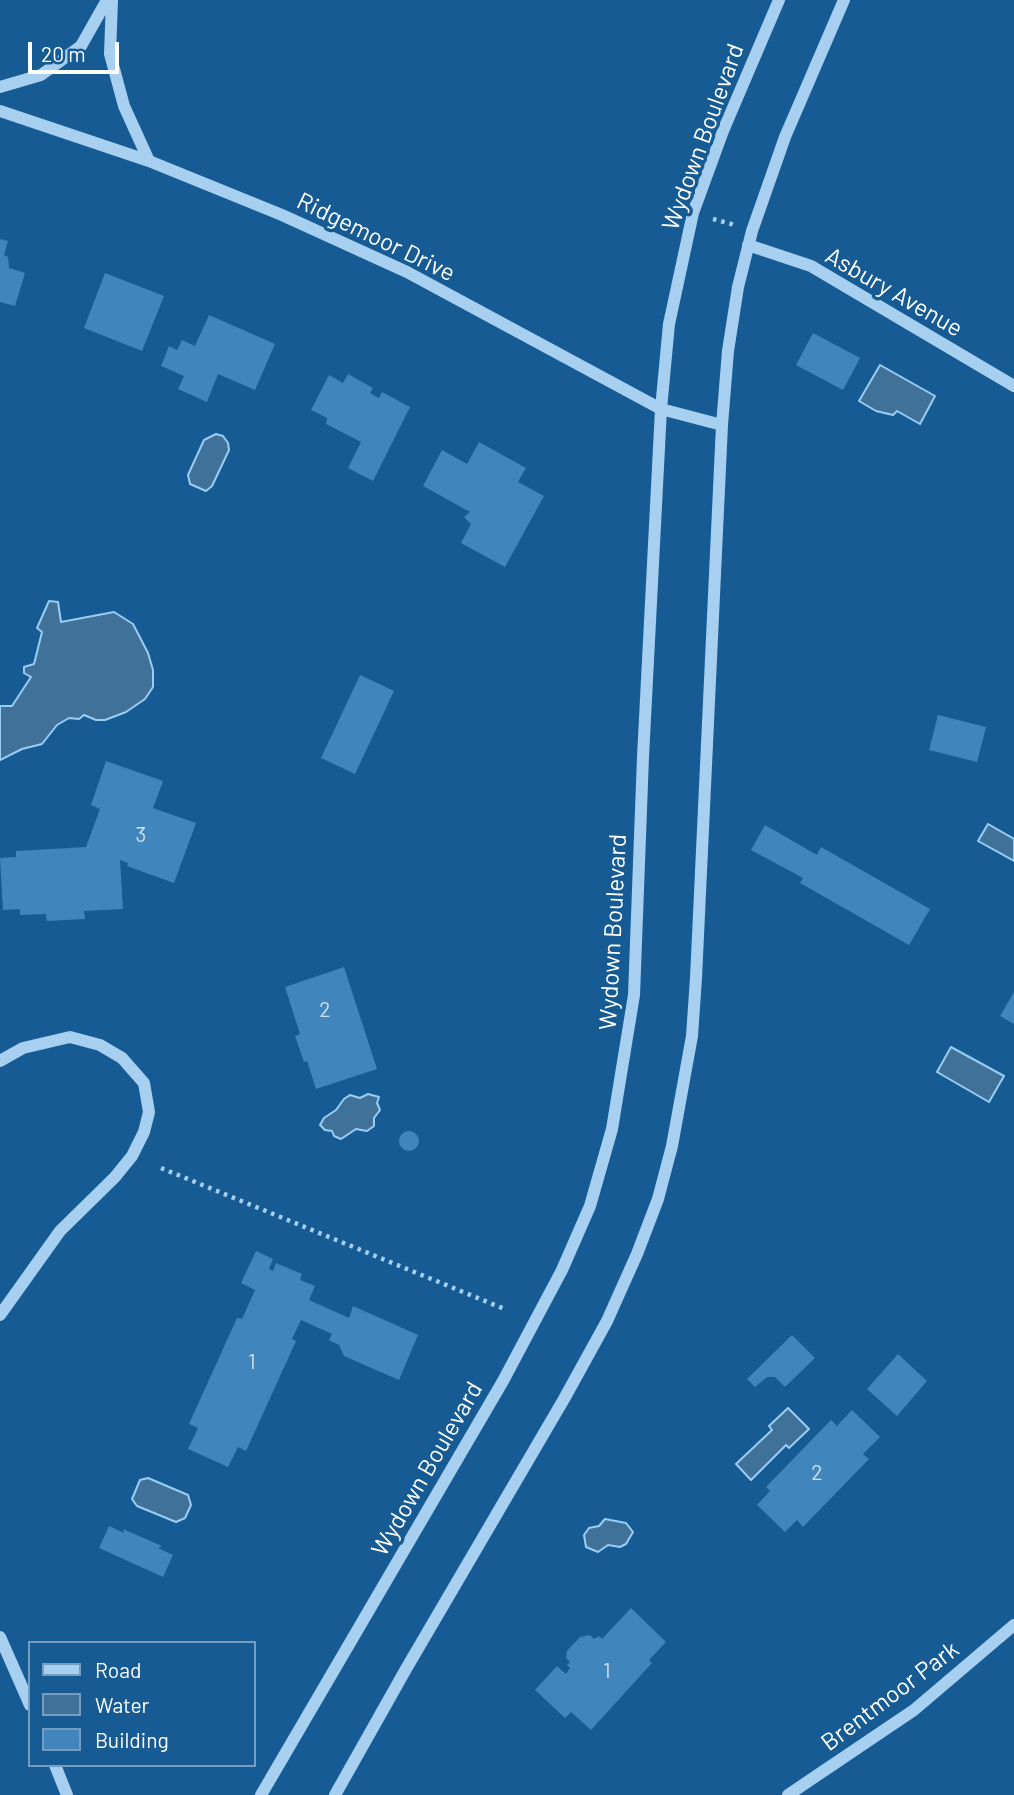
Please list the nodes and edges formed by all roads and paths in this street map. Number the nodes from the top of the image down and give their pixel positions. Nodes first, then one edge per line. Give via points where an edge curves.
1 (109, 0) edge
2 (779, 0) edge
3 (844, 0) edge
4 (0, 88) edge
5 (0, 111) edge
6 (149, 161) junction
7 (693, 213) junction
8 (752, 230) junction
9 (748, 245) junction
10 (1014, 386) edge
11 (661, 409) junction
12 (722, 425) junction
13 (0, 1061) edge
14 (161, 1168) dead end
15 (507, 1310) dead end
16 (0, 1315) edge
17 (1014, 1625) edge
18 (0, 1637) edge
19 (28, 1700) edge
20 (56, 1767) edge
21 (67, 1795) edge
22 (261, 1795) edge
23 (335, 1795) edge
24 (788, 1795) edge

1 - 4 street via 81,46 41,75
1 - 6 street via 110,54 124,106
2 - 7 street, Wydown Boulevard
3 - 8 street via 785,137
5 - 6 street, Ridgemoor Drive
6 - 11 street, Ridgemoor Drive via 407,272
7 - 8 path
7 - 11 street, Wydown Boulevard via 669,324
8 - 9 street
9 - 10 street, Asbury Avenue via 811,266
9 - 12 street via 738,287
11 - 12 street, Ridgemoor Drive
11 - 22 street, Wydown Boulevard via 634,995 612,1129 590,1206 503,1381
12 - 23 street via 694,1013 684,1088 658,1199 601,1332
13 - 16 street via 23,1048 70,1037 100,1045 122,1058 144,1083 149,1112 132,1156 60,1231
14 - 15 path
17 - 24 street, Brentmoor Park via 914,1710
18 - 19 street
20 - 21 street

